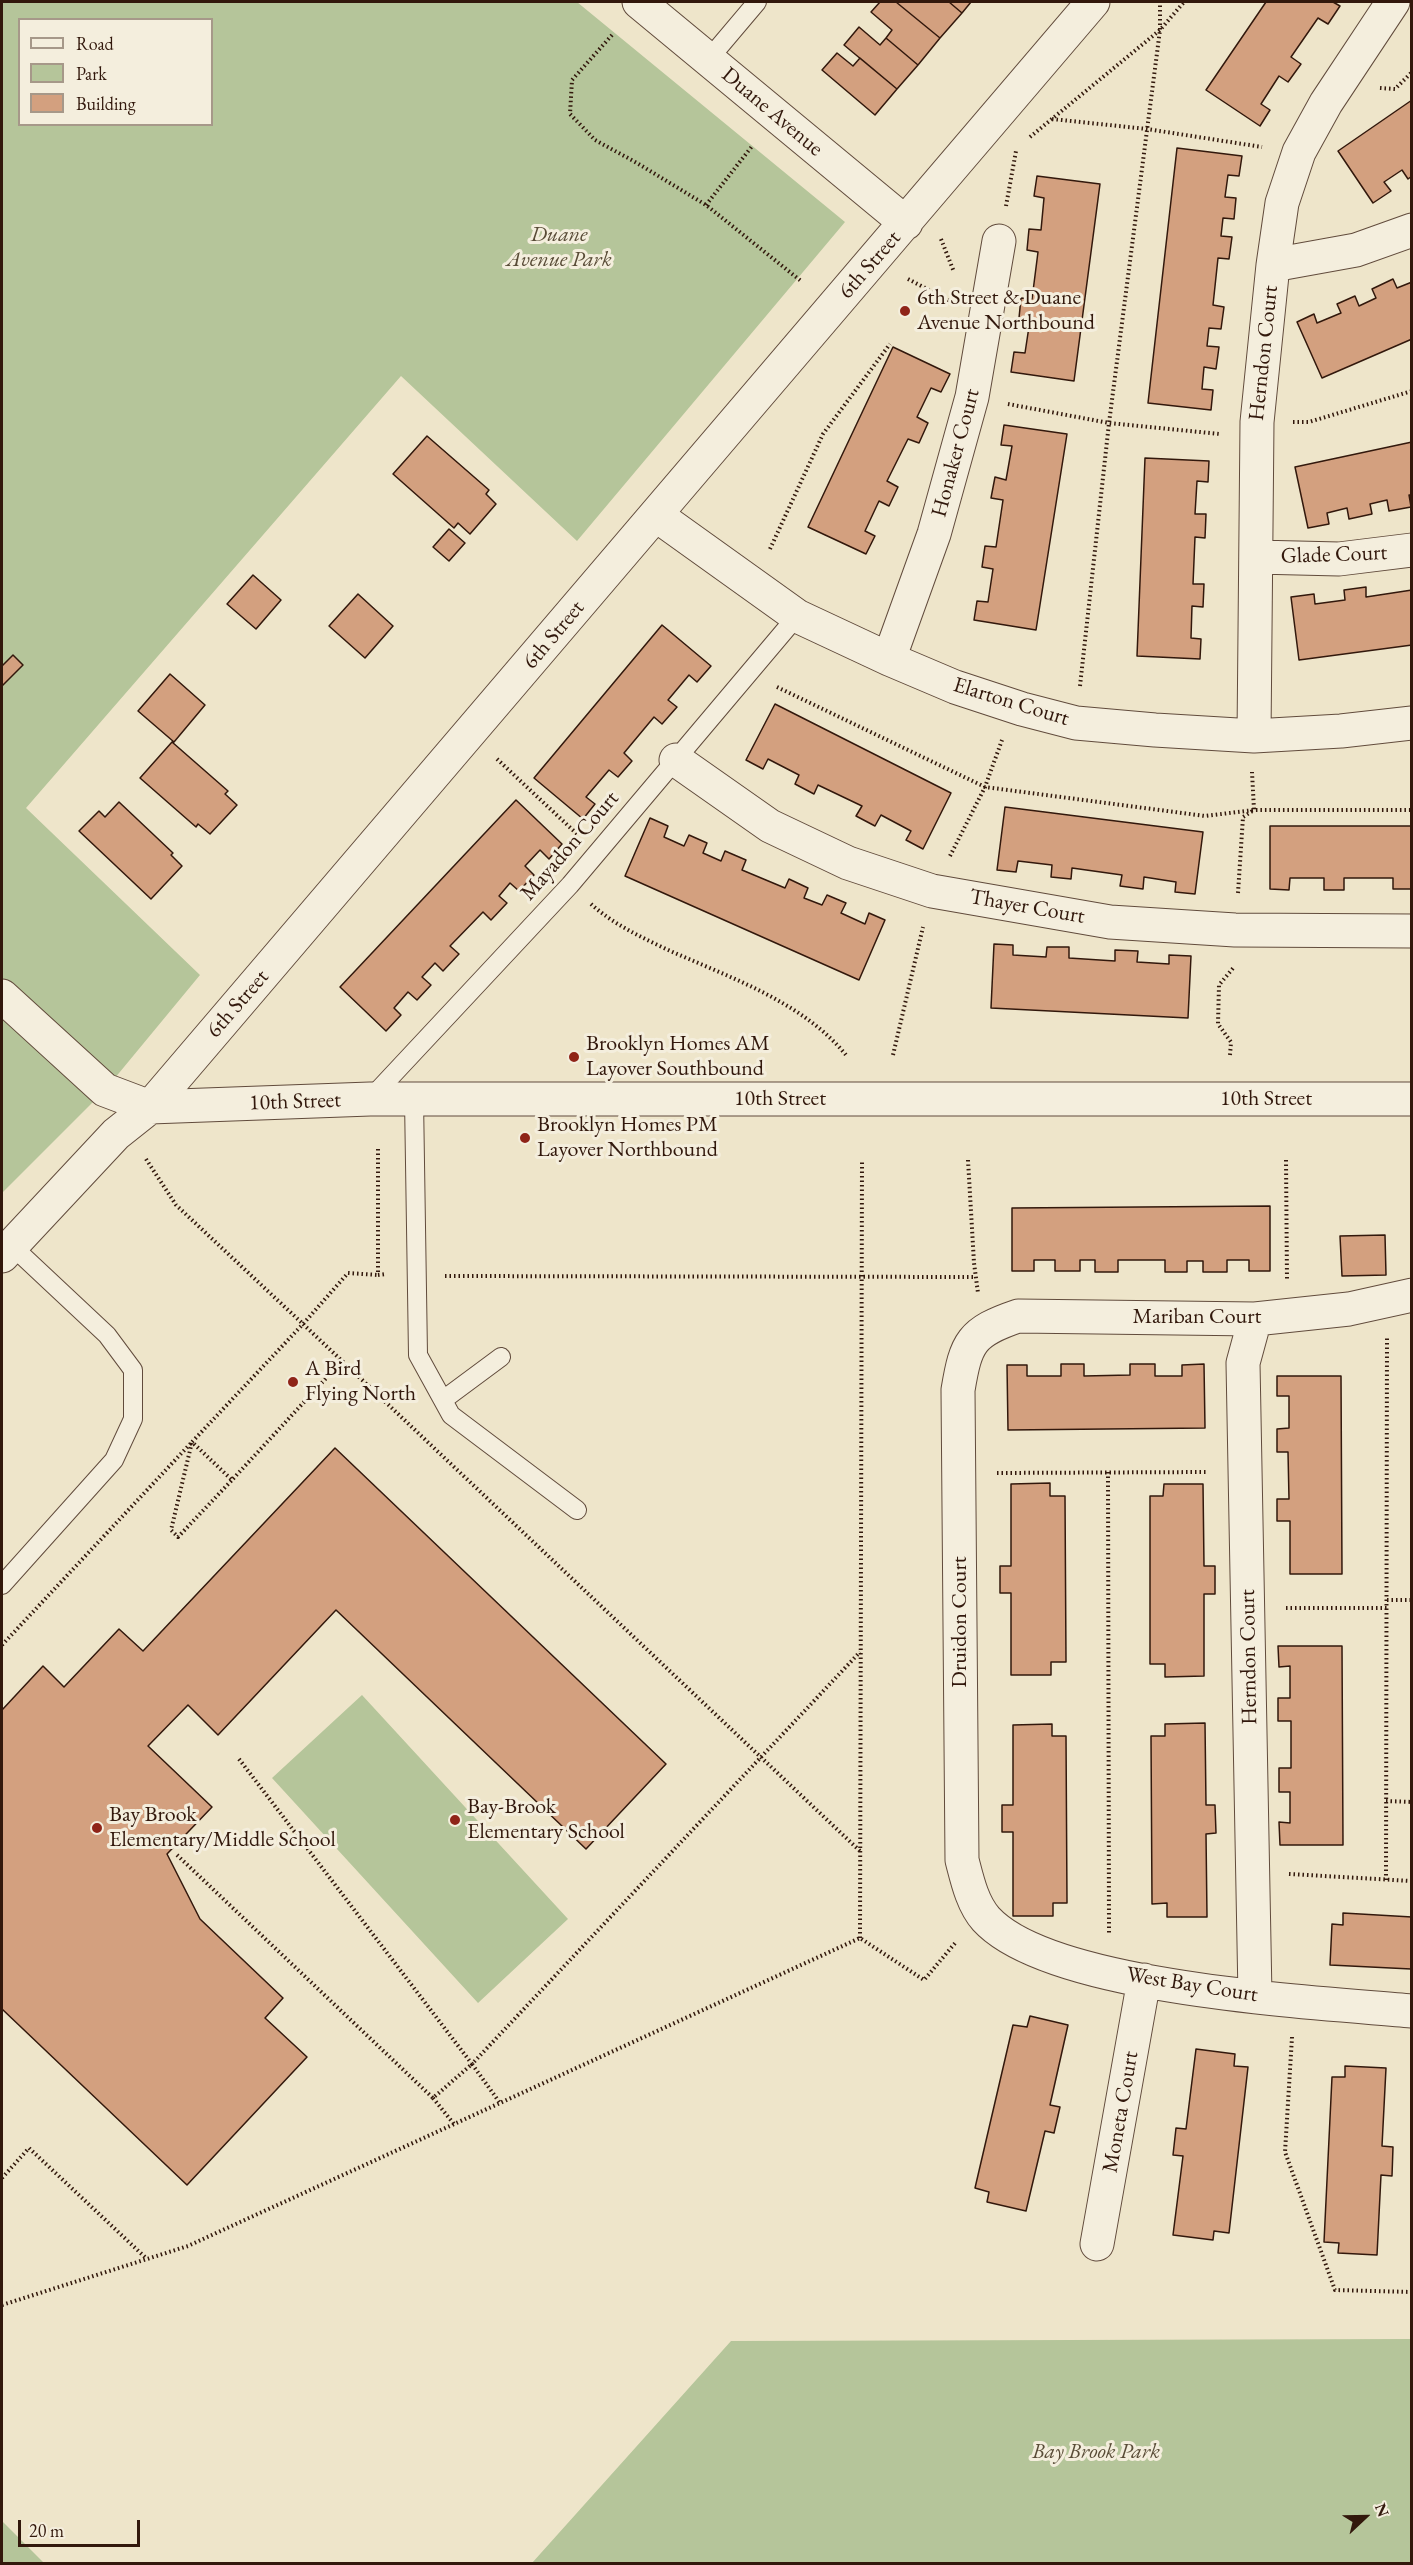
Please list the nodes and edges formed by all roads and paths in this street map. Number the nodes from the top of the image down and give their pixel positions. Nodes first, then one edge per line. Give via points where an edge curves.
1 (639, 2) edge
2 (757, 2) edge
3 (1093, 2) edge
4 (1160, 2) edge
5 (1184, 2) edge
6 (1393, 2) edge
7 (1160, 30) junction
8 (612, 35) dead end
9 (708, 60) junction
10 (1006, 104) junction
11 (1052, 119) junction
12 (1147, 129) junction
13 (758, 140) dead end
14 (1026, 141) dead end
15 (1299, 152) junction
16 (706, 206) junction
17 (906, 223) junction
18 (1412, 230) edge
19 (999, 241) joint
20 (1273, 265) junction
21 (908, 279) dead end
22 (801, 281) dead end
23 (931, 292) dead end
24 (890, 344) dead end
25 (1412, 391) edge
26 (972, 397) junction
27 (1109, 423) junction
28 (1257, 430) junction
29 (656, 515) junction
30 (1412, 550) edge
31 (767, 556) dead end
32 (1256, 557) junction
33 (797, 616) junction
34 (889, 659) junction
35 (749, 673) junction
36 (1076, 723) junction
37 (1412, 723) edge
38 (470, 734) junction
39 (1254, 736) junction
40 (1001, 740) dead end
41 (676, 760) junction
42 (992, 768) dead end
43 (1252, 773) dead end
44 (1254, 810) junction
45 (1412, 810) edge
46 (597, 852) junction
47 (570, 885) junction
48 (1235, 930) junction
49 (1412, 931) edge
50 (2, 996) edge
51 (846, 1055) dead end
52 (1230, 1055) dead end
53 (370, 1099) junction
54 (414, 1099) junction
55 (1412, 1099) edge
56 (150, 1107) junction
57 (378, 1149) dead end
58 (146, 1159) dead end
59 (862, 1160) dead end
60 (968, 1160) dead end
61 (1286, 1160) dead end
62 (6, 1250) edge
63 (396, 1274) dead end
64 (378, 1275) junction
65 (443, 1276) dead end
66 (860, 1276) junction
67 (976, 1276) junction
68 (1399, 1298) edge
69 (1287, 1316) junction
70 (1255, 1319) junction
71 (303, 1324) junction
72 (984, 1330) junction
73 (501, 1357) dead end
74 (341, 1362) junction
75 (442, 1400) junction
76 (192, 1442) junction
77 (1108, 1472) junction
78 (1245, 1472) junction
79 (959, 1474) junction
80 (232, 1480) junction
81 (577, 1510) dead end
82 (2, 1585) edge
83 (1387, 1600) junction
84 (1412, 1600) edge
85 (1248, 1608) junction
86 (1387, 1608) junction
87 (2, 1645) edge
88 (860, 1652) junction
89 (761, 1757) junction
90 (239, 1759) dead end
91 (1386, 1801) junction
92 (1412, 1802) edge
93 (860, 1851) junction
94 (177, 1855) dead end
95 (1253, 1872) junction
96 (1386, 1880) junction
97 (1412, 1881) edge
98 (985, 1918) joint
99 (860, 1938) junction
100 (952, 1946) dead end
101 (1109, 1972) junction
102 (1144, 1980) junction
103 (1255, 1996) junction
104 (1294, 2000) junction
105 (1412, 2011) edge
106 (472, 2064) junction
107 (433, 2098) junction
108 (500, 2103) junction
109 (454, 2124) junction
110 (2, 2178) edge
111 (1097, 2244) dead end
112 (147, 2259) junction
113 (1412, 2292) edge
114 (2, 2305) edge

1 - 9 street, Duane Avenue
2 - 9 lane
3 - 10 street, 6th Street
4 - 7 path
5 - 7 path
6 - 15 street, Herndon Court via 1326,103
7 - 11 path
7 - 12 path
8 - 16 path via 572,80 570,114 595,141
9 - 17 street, Duane Avenue
10 - 17 street, 6th Street
10 - 19 path via 1017,148
11 - 12 path
11 - 14 path
12 - 15 path
12 - 27 path
13 - 16 path
15 - 20 street, Herndon Court via 1282,203
16 - 22 path
17 - 29 street, 6th Street
18 - 20 street via 1356,250
19 - 26 street, Honaker Court
20 - 28 street, Herndon Court
21 - 23 path
24 - 31 path via 823,434
25 - 28 path via 1309,423
26 - 27 path
26 - 34 street, Honaker Court via 934,534
27 - 28 path
27 - 36 path
28 - 32 street, Herndon Court
29 - 33 street, Elarton Court
29 - 38 street, 6th Street
30 - 32 street, Glade Court via 1339,559
32 - 39 street, Herndon Court
33 - 34 street, Elarton Court
33 - 35 lane, Mayadon Court
34 - 36 street, Elarton Court via 955,687
35 - 41 lane, Mayadon Court
35 - 44 path via 985,787 1205,816
36 - 39 street, Elarton Court
37 - 39 street, Elarton Court
38 - 46 path
38 - 56 street, 6th Street
40 - 42 path
41 - 46 lane, Mayadon Court
41 - 48 street, Thayer Court via 770,826 848,863 932,891 1110,922
43 - 44 path
44 - 45 path
44 - 48 path via 1244,817
46 - 47 lane, Mayadon Court
47 - 51 path via 607,919 785,1004 833,1039
47 - 53 lane, Mayadon Court
48 - 49 street, Thayer Court
48 - 52 path via 1234,967 1219,986 1218,1024 1231,1042
50 - 56 street via 105,1090
53 - 54 street, 10th Street
53 - 56 street, 10th Street
54 - 55 street, 10th Street
54 - 75 lane via 418,1355
56 - 62 street, 6th Street via 116,1134
57 - 64 path
58 - 71 path via 176,1206
59 - 66 path
60 - 67 path
61 - 69 path
62 - 82 lane via 107,1335 133,1370 133,1419 114,1460
63 - 64 path
64 - 71 path via 348,1273
65 - 66 path
66 - 67 path
66 - 88 path
67 - 72 path
68 - 69 street, Mariban Court
68 - 83 path
69 - 70 street, Mariban Court
70 - 72 street, Mariban Court via 1018,1316
70 - 78 street, Herndon Court via 1243,1363
71 - 74 path
71 - 76 path
72 - 79 street, Druidon Court via 971,1342 963,1359 958,1390
73 - 75 lane
74 - 80 path
74 - 89 path
75 - 81 lane via 451,1415
76 - 80 path
76 - 80 path via 171,1530 178,1537
76 - 87 path
77 - 78 path
77 - 79 path
77 - 101 path
78 - 85 street, Herndon Court
79 - 98 street, Druidon Court via 962,1860 969,1888
83 - 84 path
83 - 86 path
85 - 86 path
85 - 95 street, Herndon Court
86 - 91 path
88 - 89 path
88 - 93 path
89 - 93 path
89 - 106 path
90 - 106 path
91 - 92 path
91 - 96 path
93 - 99 path
94 - 107 path
95 - 96 path
95 - 103 street, Herndon Court
96 - 97 path
98 - 101 street, West Bay Court via 1013,1941 1045,1955
99 - 100 path via 924,1980
99 - 108 path
101 - 102 street, West Bay Court
102 - 103 street, West Bay Court
102 - 111 street, Moneta Court
103 - 104 street, West Bay Court
104 - 105 street, West Bay Court
104 - 113 path via 1285,2152 1335,2290
106 - 107 path
106 - 108 path
107 - 109 path
108 - 109 path
109 - 112 path via 188,2246
110 - 112 path via 29,2148
112 - 114 path

